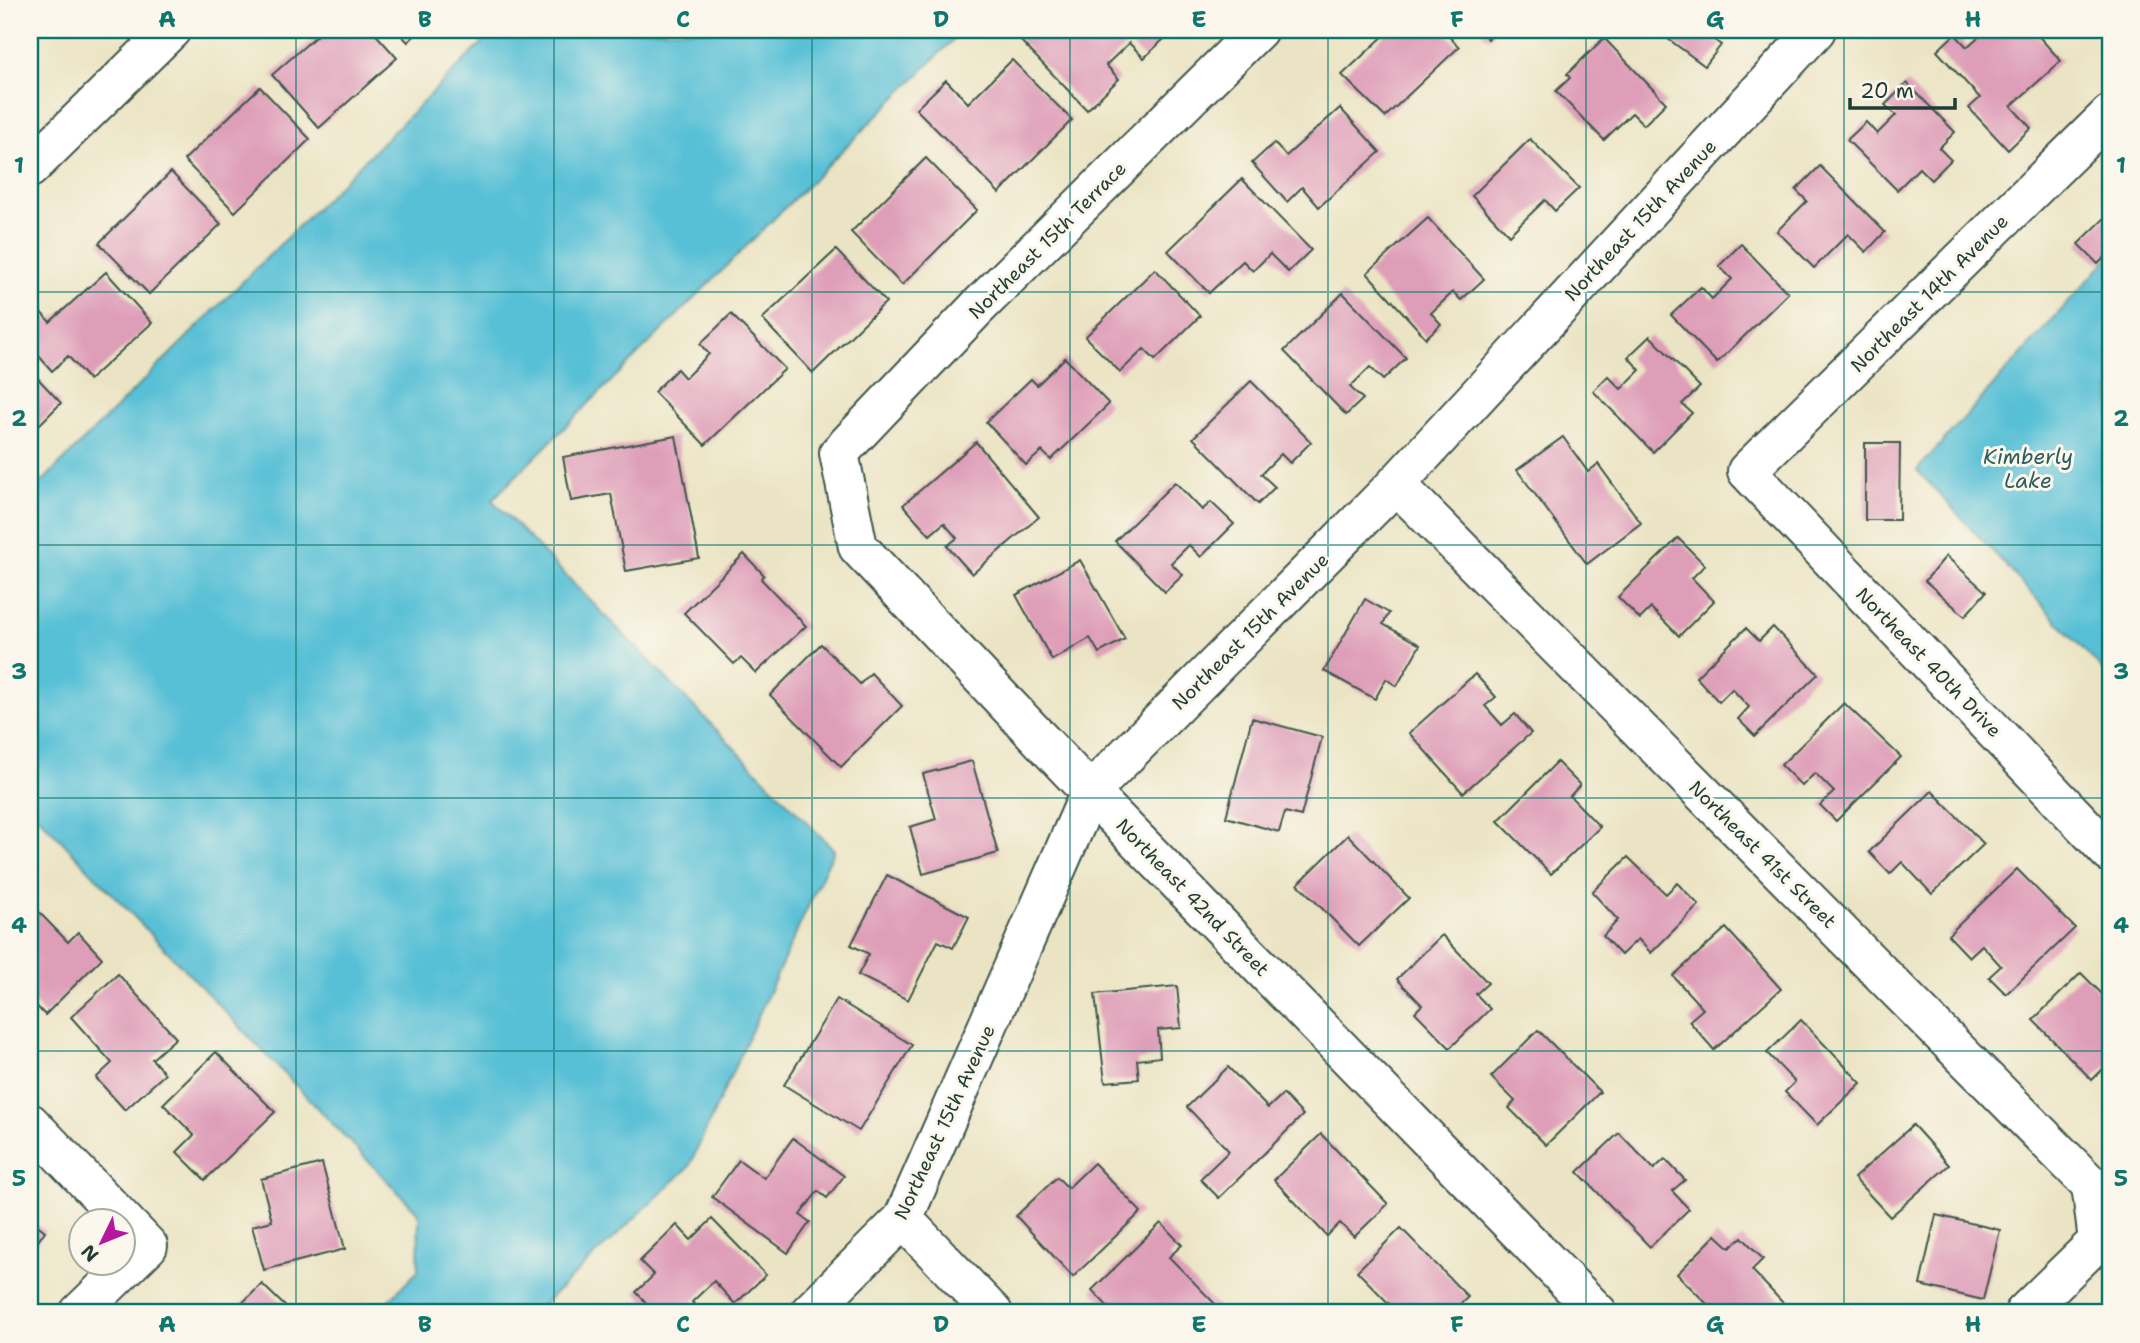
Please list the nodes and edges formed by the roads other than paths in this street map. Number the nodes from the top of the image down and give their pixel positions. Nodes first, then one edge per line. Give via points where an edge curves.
1 (171, 30) edge
2 (1258, 30) edge
3 (1816, 30) edge
4 (2110, 114) edge
5 (30, 168) edge
6 (839, 453) joint
7 (1747, 471) joint
8 (1396, 484) junction
9 (1090, 792) junction
10 (2110, 853) edge
11 (30, 1123) edge
12 (903, 1220) junction
13 (79, 1313) edge
14 (809, 1313) edge
15 (993, 1313) edge
16 (1598, 1313) edge
17 (2024, 1313) edge

1 - 5 street
2 - 6 street, Northeast 15th Terrace via 978,307
3 - 8 street, Northeast 15th Avenue
4 - 7 street, Northeast 14th Avenue
6 - 9 street, Northeast 42nd Street via 858,547
7 - 10 street, Northeast 40th Drive
8 - 9 street, Northeast 15th Avenue
8 - 17 street, Northeast 41st Street via 2091,1185 2098,1241
9 - 12 street, Northeast 15th Avenue
9 - 16 street, Northeast 42nd Street
11 - 13 street via 148,1246
12 - 14 street, Northeast 15th Avenue
12 - 15 street

